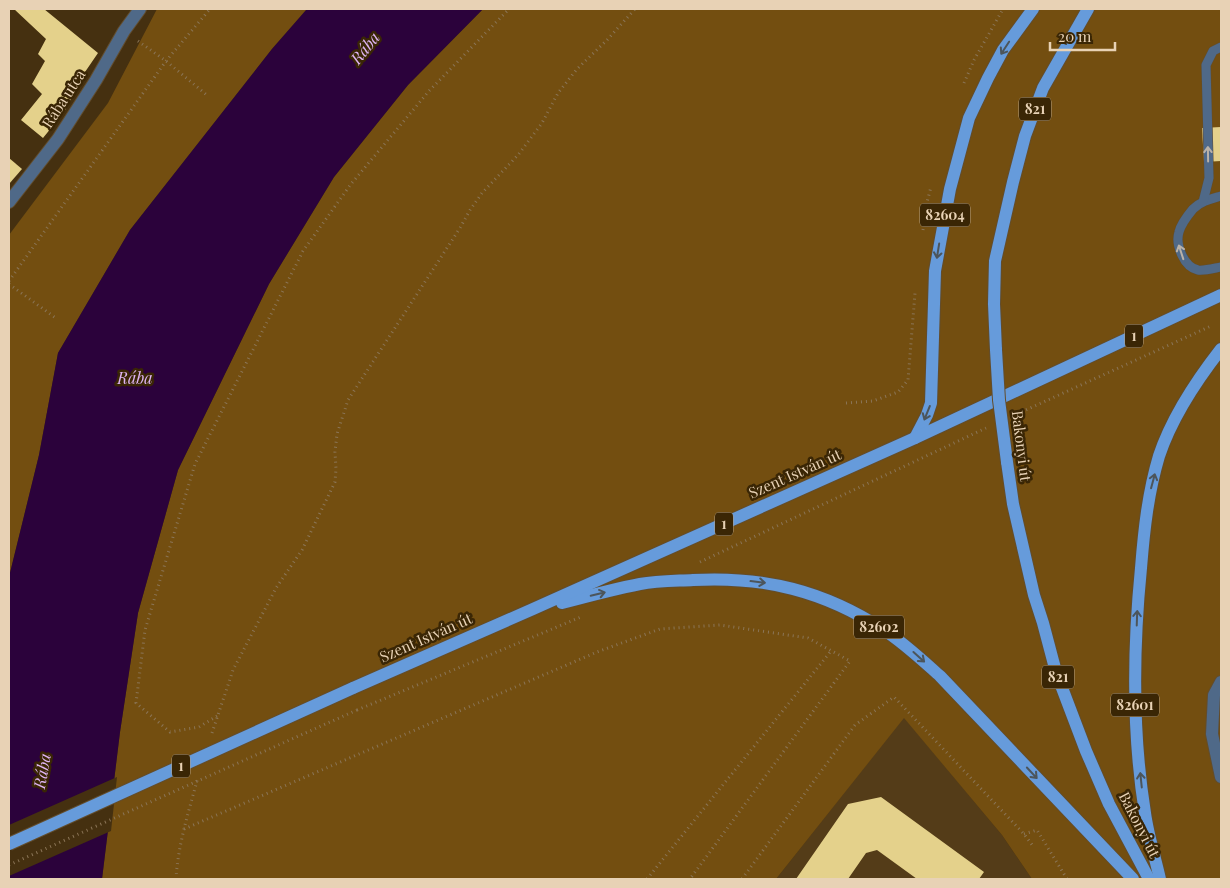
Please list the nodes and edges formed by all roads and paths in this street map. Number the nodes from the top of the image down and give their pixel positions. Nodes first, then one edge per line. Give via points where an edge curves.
1 (210, 9) edge
2 (509, 9) edge
3 (635, 9) edge
4 (1033, 9) edge
5 (1088, 9) edge
6 (138, 10) edge
7 (124, 30) junction
8 (1221, 47) edge
9 (166, 61) junction
10 (208, 96) dead end
11 (1221, 196) edge
12 (9, 202) edge
13 (1203, 202) junction
14 (1221, 267) edge
15 (9, 282) edge
16 (1221, 295) edge
17 (57, 319) dead end
18 (1211, 326) dead end
19 (1221, 349) edge
20 (1011, 417) dead end
21 (993, 425) dead end
22 (915, 438) junction
23 (699, 562) dead end
24 (533, 609) junction
25 (583, 616) dead end
26 (831, 651) junction
27 (1221, 682) edge
28 (218, 715) junction
29 (212, 734) dead end
30 (199, 772) dead end
31 (1221, 777) edge
32 (184, 829) junction
33 (1024, 834) junction
34 (9, 844) edge
35 (1033, 846) dead end
36 (9, 865) edge
37 (176, 879) edge
38 (647, 879) edge
39 (690, 879) edge
40 (742, 879) edge
41 (1067, 879) edge
42 (1133, 879) edge
43 (1149, 879) edge
44 (1160, 879) edge

1 - 9 path
2 - 28 path via 429,91 351,184 303,251 195,464 145,630 136,703 170,732 199,728
3 - 28 path via 562,87 518,156 482,193 348,400 334,452 335,482 302,550 276,588 233,670
4 -> 22 main road, 82604 via 1003,50 969,118 950,189 935,271 931,403
5 - 43 main road, Bakonyi út / 821, bridge via 1043,88 1013,182 996,261 994,304 1000,410 1013,504 1056,672 1109,804
6 - 7 street, Rába utca
7 - 9 path
7 - 12 street, Rába utca via 58,139
13 -> 8 lane via 1209,178 1206,65 1213,50
9 - 10 path
9 - 15 path
11 - 13 lane
14 -> 13 lane via 1198,270 1184,261 1179,248 1178,233 1193,210
15 - 17 path
16 - 22 main road, Szent István út / 1
18 - 20 path
44 -> 19 main road, 82601 via 1145,814 1135,704 1144,529 1160,455 1173,422 1196,382
21 - 23 path
22 - 24 main road, Szent István út / 1
24 - 34 main road, Szent István út / 1, bridge
24 -> 42 main road, 82602 via 641,584 708,579 772,583 832,601 884,630 940,676
25 - 36 path, bridge via 358,710
26 - 32 path via 808,638 762,630 720,626 660,629 588,656
26 - 38 path
26 - 39 path via 850,661
27 - 31 street via 1214,695 1212,734
28 - 29 path
30 - 32 path
32 - 37 path
33 - 35 path
33 - 40 path via 894,697 855,725
33 - 41 path via 1037,830

